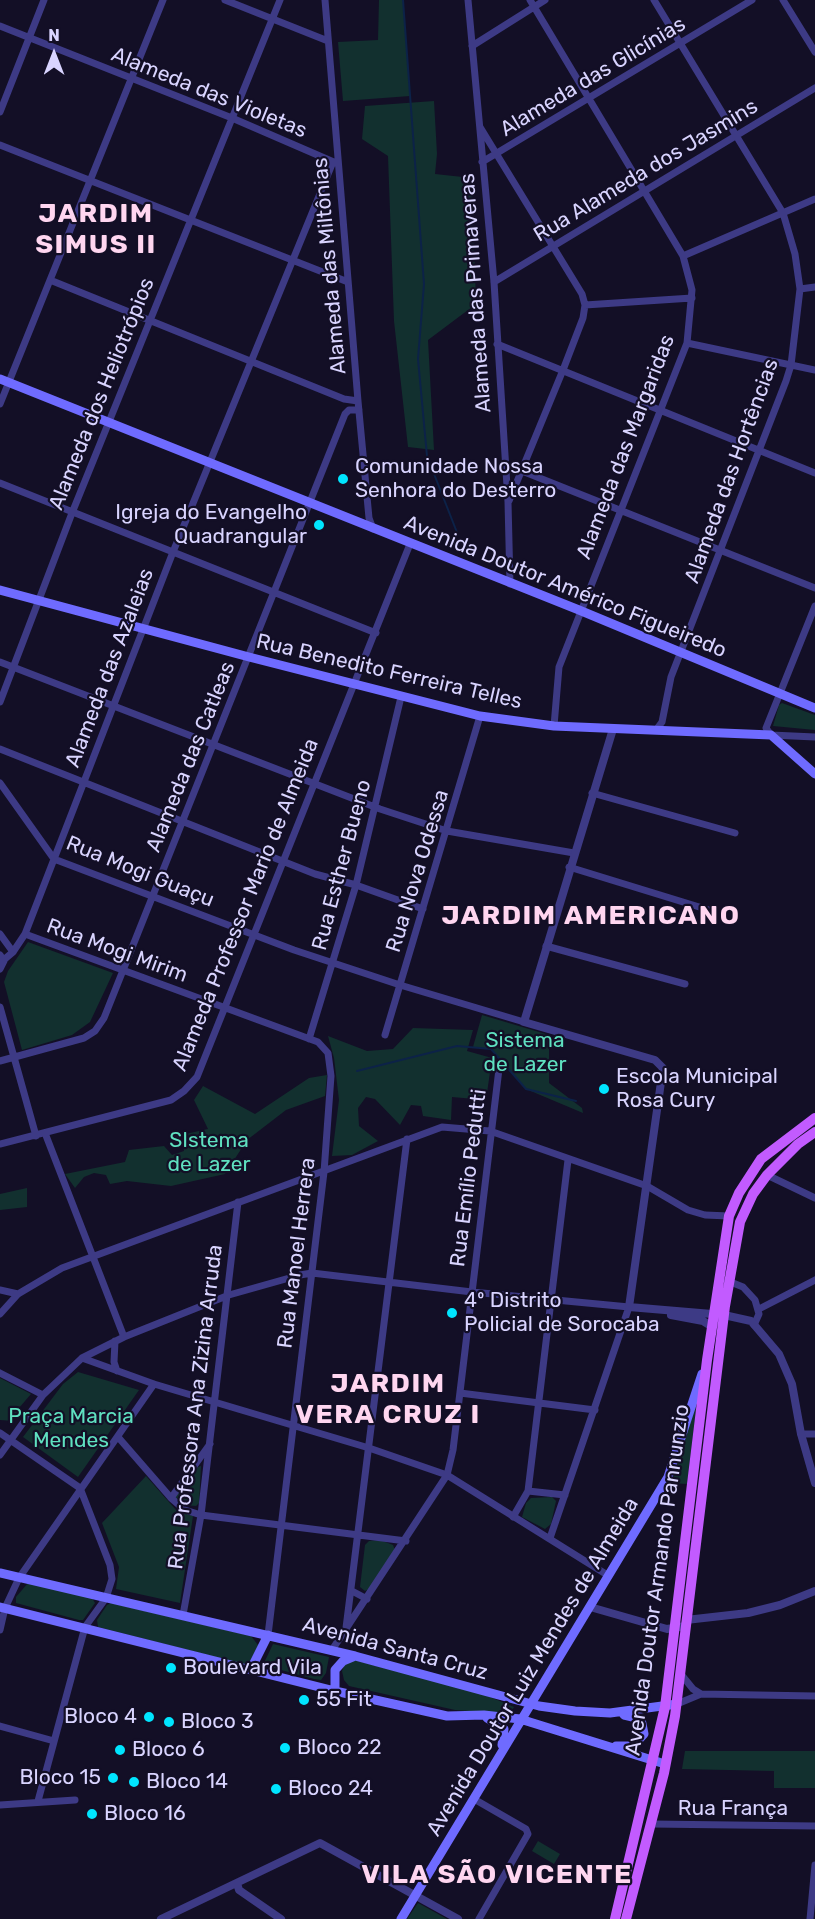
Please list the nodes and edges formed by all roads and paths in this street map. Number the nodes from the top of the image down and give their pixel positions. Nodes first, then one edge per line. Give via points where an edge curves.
1 (44, 0) edge
2 (163, 0) edge
3 (225, 0) edge
4 (280, 0) edge
5 (324, 0) edge
6 (468, 0) edge
7 (545, 0) edge
8 (654, 0) edge
9 (752, 0) edge
10 (783, 0) edge
11 (532, 4) edge
12 (272, 18) junction
13 (0, 26) edge
14 (29, 38) junction
15 (328, 41) junction
16 (680, 44) junction
17 (472, 46) junction
18 (815, 52) edge
19 (132, 78) junction
20 (815, 88) edge
21 (589, 100) junction
22 (0, 112) edge
23 (232, 118) junction
24 (478, 124) junction
25 (737, 135) junction
26 (0, 145) edge
27 (496, 154) junction
28 (483, 162) junction
29 (335, 163) junction
30 (89, 182) junction
31 (644, 191) junction
32 (815, 200) edge
33 (783, 213) junction
34 (190, 221) junction
35 (552, 248) junction
36 (683, 256) junction
37 (291, 261) junction
38 (50, 280) junction
39 (348, 282) junction
40 (494, 282) junction
41 (815, 287) edge
42 (800, 289) junction
43 (692, 298) junction
44 (585, 305) junction
45 (150, 321) junction
46 (687, 343) junction
47 (497, 344) junction
48 (252, 361) junction
49 (791, 365) junction
50 (563, 370) junction
51 (815, 370) edge
52 (4, 380) edge
53 (344, 399) junction
54 (358, 401) junction
55 (0, 404) edge
56 (359, 410) junction
57 (660, 411) junction
58 (345, 414) junction
59 (109, 422) junction
60 (760, 451) junction
61 (209, 463) junction
62 (522, 471) junction
63 (815, 473) edge
64 (507, 482) junction
65 (0, 483) edge
66 (516, 484) junction
67 (508, 502) junction
68 (311, 503) junction
69 (621, 510) junction
70 (72, 513) junction
71 (373, 529) junction
72 (410, 544) junction
73 (722, 550) junction
74 (173, 552) junction
75 (510, 584) junction
76 (815, 588) edge
77 (0, 590) edge
78 (274, 593) junction
79 (38, 600) junction
80 (815, 606) edge
81 (579, 610) junction
82 (143, 628) junction
83 (376, 633) junction
84 (680, 652) junction
85 (249, 657) junction
86 (0, 662) edge
87 (14, 668) junction
88 (355, 685) junction
89 (780, 693) junction
90 (401, 697) junction
91 (0, 702) edge
92 (113, 706) junction
93 (815, 708) edge
94 (480, 716) junction
95 (554, 726) junction
96 (613, 729) junction
97 (656, 730) junction
98 (771, 735) junction
99 (815, 737) edge
100 (213, 746) junction
101 (0, 749) edge
102 (815, 774) edge
103 (83, 781) junction
104 (0, 783) edge
105 (314, 785) junction
106 (592, 792) junction
107 (375, 807) junction
108 (183, 820) junction
109 (447, 831) junction
110 (735, 833) dead end
111 (574, 853) junction
112 (54, 859) junction
113 (283, 861) junction
114 (570, 867) junction
115 (356, 885) junction
116 (152, 896) junction
117 (423, 909) junction
118 (709, 910) dead end
119 (0, 934) edge
120 (25, 934) junction
121 (255, 935) junction
122 (546, 946) junction
123 (13, 952) junction
124 (1, 960) edge
125 (333, 962) junction
126 (0, 969) edge
127 (123, 970) junction
128 (685, 984) dead end
129 (400, 985) junction
130 (0, 1007) edge
131 (226, 1008) junction
132 (524, 1022) junction
133 (385, 1035) dead end
134 (309, 1039) junction
135 (328, 1053) joint
136 (15, 1057) junction
137 (0, 1061) edge
138 (499, 1069) dead end
139 (815, 1118) edge
140 (490, 1131) junction
141 (815, 1132) edge
142 (45, 1133) junction
143 (36, 1136) junction
144 (407, 1139) junction
145 (0, 1144) edge
146 (568, 1160) junction
147 (324, 1172) junction
148 (767, 1175) junction
149 (647, 1186) junction
150 (815, 1198) edge
151 (238, 1202) junction
152 (729, 1216) junction
153 (92, 1256) junction
154 (312, 1273) junction
155 (815, 1280) edge
156 (728, 1281) junction
157 (389, 1282) junction
158 (0, 1290) edge
159 (472, 1292) junction
160 (18, 1294) junction
161 (229, 1295) junction
162 (551, 1299) junction
163 (629, 1306) junction
164 (759, 1310) junction
165 (0, 1314) edge
166 (718, 1314) junction
167 (754, 1325) junction
168 (711, 1326) junction
169 (123, 1337) junction
170 (115, 1341) junction
171 (82, 1358) junction
172 (706, 1360) junction
173 (117, 1371) junction
174 (0, 1373) edge
175 (154, 1384) junction
176 (460, 1393) junction
177 (43, 1395) junction
178 (539, 1403) junction
179 (216, 1404) junction
180 (595, 1410) junction
181 (293, 1426) junction
182 (0, 1433) edge
183 (801, 1434) junction
184 (815, 1434) edge
185 (118, 1437) junction
186 (10, 1440) junction
187 (210, 1442) junction
188 (369, 1448) junction
189 (0, 1455) edge
190 (197, 1462) junction
191 (207, 1467) junction
192 (447, 1475) junction
193 (815, 1483) edge
194 (80, 1488) junction
195 (528, 1491) junction
196 (565, 1495) junction
197 (171, 1498) junction
198 (201, 1515) junction
199 (513, 1517) junction
200 (281, 1526) junction
201 (359, 1534) junction
202 (550, 1538) junction
203 (406, 1541) junction
204 (0, 1573) edge
205 (609, 1576) junction
206 (19, 1578) junction
207 (352, 1591) junction
208 (815, 1591) edge
209 (106, 1598) junction
210 (367, 1599) junction
211 (591, 1607) junction
212 (3, 1608) edge
213 (183, 1615) junction
214 (682, 1625) junction
215 (85, 1627) junction
216 (346, 1629) junction
217 (0, 1630) edge
218 (253, 1632) junction
219 (268, 1635) junction
220 (332, 1650) junction
221 (261, 1652) junction
222 (355, 1656) junction
223 (251, 1670) junction
224 (680, 1673) junction
225 (335, 1691) junction
226 (701, 1694) junction
227 (815, 1696) edge
228 (531, 1704) junction
229 (671, 1705) junction
230 (610, 1713) junction
231 (483, 1715) junction
232 (520, 1719) junction
233 (0, 1726) edge
234 (544, 1726) junction
235 (54, 1741) junction
236 (501, 1751) junction
237 (660, 1763) junction
238 (474, 1799) junction
239 (75, 1800) dead end
240 (38, 1801) junction
241 (0, 1804) edge
242 (651, 1824) junction
243 (815, 1826) edge
244 (815, 1865) edge
245 (237, 1883) junction
246 (416, 1896) junction
247 (161, 1919) edge
248 (281, 1919) edge
249 (401, 1919) edge
250 (458, 1919) edge
251 (479, 1919) edge
252 (615, 1919) edge
253 (626, 1919) edge
254 (810, 1919) edge

1 - 14 street
2 - 19 street
3 - 12 street
4 - 12 street, Alameda dos Heliotrópios
5 - 15 street, Alameda das Miltônias
6 - 17 street, Alameda das Primaveras
7 - 11 street
8 - 16 street, Alameda das Hortências
9 - 16 street, Alameda das Glicínias
10 - 18 street
11 - 17 street
11 - 21 street, Alameda das Margaridas
12 - 15 street
12 - 23 street, Alameda dos Heliotrópios
13 - 14 street, Alameda das Violetas
14 - 19 street, Alameda das Violetas
14 - 22 street
15 - 29 street, Alameda das Miltônias
16 - 21 street, Alameda das Glicínias
16 - 25 street, Alameda das Hortências
17 - 24 street, Alameda das Primaveras
19 - 23 street, Alameda das Violetas
19 - 30 street
20 - 25 street, Rua Alameda dos Jasmins
21 - 27 street, Alameda das Glicínias
21 - 31 street, Alameda das Margaridas
23 - 29 street, Alameda das Violetas
23 - 34 street, Alameda dos Heliotrópios
24 - 27 street
24 - 28 street, Alameda das Primaveras
25 - 31 street, Rua Alameda dos Jasmins
25 - 33 street, Alameda das Hortências
26 - 30 street
27 - 28 street, Alameda das Glicínias
27 - 35 street
28 - 40 street, Alameda das Primaveras
29 - 37 street, Alameda das Azaleias
29 - 39 street, Alameda das Miltônias
30 - 34 street
30 - 38 street
31 - 35 street, Rua Alameda dos Jasmins
31 - 36 street, Alameda das Margaridas
32 - 33 street
33 - 36 street
33 - 42 street, Alameda das Hortências
34 - 37 street
34 - 45 street, Alameda dos Heliotrópios
35 - 40 street, Rua Alameda dos Jasmins
35 - 44 street
36 - 43 street, Alameda das Margaridas
37 - 39 street
37 - 48 street, Alameda das Azaleias
38 - 45 street
38 - 52 street
39 - 54 street, Alameda das Miltônias
40 - 47 street, Alameda das Primaveras
41 - 42 street
42 - 49 street, Alameda das Hortências
43 - 44 street
43 - 46 street, Alameda das Margaridas
44 - 50 street
45 - 48 street
45 - 59 street, Alameda dos Heliotrópios
46 - 49 street
46 - 57 street, Alameda das Margaridas
47 - 50 street
47 - 64 street, Alameda das Primaveras
48 - 53 street
48 - 61 street, Alameda das Azaleias
49 - 51 street
49 - 60 street, Alameda das Hortências
50 - 57 street
50 - 62 street
52 - 55 street
52 - 59 main road, Avenida Doutor Américo Figueiredo
53 - 54 street
53 - 58 street
54 - 56 street, Alameda das Miltônias
56 - 58 street
56 - 71 street, Alameda das Miltônias
57 - 60 street
57 - 69 street, Alameda das Margaridas
58 - 68 street, Alameda das Catleas
59 - 61 main road, Avenida Doutor Américo Figueiredo
59 - 70 street, Alameda dos Heliotrópios
60 - 63 street
60 - 73 street, Alameda das Hortências
61 - 68 main road, Avenida Doutor Américo Figueiredo
61 - 74 street, Alameda das Azaleias
62 - 66 street
62 - 69 street
64 - 66 street
64 - 67 street, Alameda das Primaveras
65 - 70 street
66 - 67 street
67 - 75 street, Alameda das Primaveras
68 - 71 main road, Avenida Doutor Américo Figueiredo
68 - 78 street, Alameda das Catleas
69 - 73 street
69 - 81 street, Alameda das Margaridas
70 - 74 street
70 - 79 street, Alameda dos Heliotrópios
71 - 72 main road, Avenida Doutor Américo Figueiredo
72 - 75 main road, Avenida Doutor Américo Figueiredo
72 - 83 street, Alameda Professor Mario de Almeida
73 - 76 street
73 - 84 street, Alameda das Hortências
74 - 78 street
74 - 82 street, Alameda das Azaleias
75 - 81 main road, Avenida Doutor Américo Figueiredo
77 - 79 main road, Rua Benedito Ferreira Telles
78 - 83 street
78 - 85 street, Alameda das Catleas
79 - 82 main road, Rua Benedito Ferreira Telles
79 - 87 street, Alameda dos Heliotrópios
80 - 89 street
81 - 84 main road, Avenida Doutor Américo Figueiredo
81 - 95 street, Alameda das Margaridas via 559,667
82 - 85 main road, Rua Benedito Ferreira Telles
82 - 92 street, Alameda das Azaleias
83 - 88 street, Alameda Professor Mario de Almeida
84 - 89 main road, Avenida Doutor Américo Figueiredo
84 - 97 street, Alameda das Hortências via 670,677 662,722
85 - 88 main road, Rua Benedito Ferreira Telles
85 - 100 street, Alameda das Catleas
86 - 87 street
87 - 91 street, Alameda dos Heliotrópios
87 - 92 street
88 - 90 main road, Rua Benedito Ferreira Telles
88 - 105 street, Alameda Professor Mario de Almeida
89 - 93 main road, Avenida Doutor Américo Figueiredo
89 - 98 street via 767,723
90 - 94 main road, Rua Benedito Ferreira Telles
90 - 107 street, Rua Esther Bueno
92 - 100 street
92 - 103 street, Alameda das Azaleias
94 - 95 main road, Rua Benedito Ferreira Telles
94 - 109 street, Rua Nova Odessa
95 - 96 main road, Rua Benedito Ferreira Telles
96 - 97 main road, Rua Benedito Ferreira Telles
96 - 106 street
97 - 98 main road, Rua Benedito Ferreira Telles
98 - 99 street, Rua Benedito Ferreira Telles
98 - 102 main road
100 - 105 street
100 - 108 street, Alameda das Catleas
101 - 103 street
103 - 108 street
103 - 112 street, Alameda das Azaleias
104 - 112 street, Rua Mogi Guaçu
105 - 107 street
105 - 113 street, Alameda Professor Mario de Almeida
106 - 110 street
106 - 111 street
107 - 109 street
107 - 115 street, Rua Esther Bueno
108 - 113 street
108 - 116 street, Alameda das Catleas
109 - 111 street
109 - 117 street, Rua Nova Odessa
111 - 114 street
112 - 116 street, Rua Mogi Guaçu
112 - 120 street, Alameda das Azaleias
113 - 115 street
113 - 121 street, Alameda Professor Mario de Almeida
114 - 118 street
114 - 122 street
115 - 117 street
115 - 125 street, Rua Esther Bueno
116 - 121 street, Rua Mogi Guaçu
116 - 127 street, Alameda das Catleas
117 - 129 street, Rua Nova Odessa
119 - 123 street
120 - 123 street, Alameda das Azaleias
120 - 127 street, Rua Mogi Mirim
121 - 125 street, Rua Mogi Guaçu
121 - 131 street, Alameda Professor Mario de Almeida
122 - 128 street
122 - 132 street
123 - 124 street, Alameda das Azaleias
124 - 126 street, Alameda das Azaleias
125 - 129 street, Rua Mogi Guaçu
125 - 134 street, Rua Esther Bueno
127 - 131 street, Rua Mogi Mirim
127 - 136 street, Alameda das Catleas via 95,1031 84,1038
129 - 132 street, Rua Mogi Guaçu
129 - 133 street, Rua Nova Odessa
130 - 136 street
131 - 134 street, Rua Mogi Mirim
131 - 142 street, Alameda Professor Mario de Almeida via 197,1077 171,1100
132 - 149 street via 655,1060 663,1068
134 - 135 street, Rua Mogi Mirim
135 - 147 street, Rua Manoel Herrera via 331,1076
136 - 137 street, Alameda das Catleas
136 - 143 street
138 - 140 street, Rua Emílio Pedutti
139 - 152 main road via 761,1159
140 - 144 street via 442,1127
140 - 146 street
140 - 159 street, Rua Emílio Pedutti
141 - 148 main road
142 - 143 street, Alameda Professor Mario de Almeida
142 - 153 street
143 - 145 street, Alameda Professor Mario de Almeida
144 - 147 street
144 - 157 street
146 - 149 street
146 - 162 street
147 - 151 street
147 - 154 street, Rua Manoel Herrera
148 - 150 street
148 - 156 main road via 740,1222
149 - 152 street via 688,1210
149 - 163 street
151 - 153 street
151 - 161 street, Rua Professora Ana Zizina Arruda
152 - 166 main road
153 - 160 street via 62,1268
153 - 169 street
154 - 157 street
154 - 161 street
154 - 181 street, Rua Manoel Herrera
155 - 164 street
156 - 164 street via 749,1292
156 - 166 main road
157 - 159 street
157 - 188 street
158 - 160 street
159 - 162 street
159 - 176 street, Rua Emílio Pedutti
160 - 165 street
161 - 169 street
161 - 179 street, Rua Professora Ana Zizina Arruda
162 - 163 street
162 - 178 street
163 - 166 street
163 - 168 street
163 - 180 street
164 - 167 street
166 - 167 street via 746,1318
166 - 168 main road, Avenida Doutor Armando Pannunzio
166 - 214 main road, Avenida Doutor Armando Pannunzio
167 - 183 street via 779,1354 792,1384
168 - 172 main road, Avenida Doutor Armando Pannunzio
169 - 170 street
170 - 171 street
170 - 173 street
171 - 173 street
171 - 177 street
172 - 205 main road, Avenida Doutor Luiz Mendes de Almeida via 668,1477
172 - 214 main road, Avenida Doutor Armando Pannunzio
173 - 175 street
174 - 177 street
175 - 179 street
175 - 185 street
176 - 178 street
176 - 192 street, Rua Emílio Pedutti
177 - 186 street
178 - 180 street
178 - 195 street
179 - 181 street
179 - 187 street, Rua Professora Ana Zizina Arruda
180 - 196 street
181 - 188 street
181 - 200 street, Rua Manoel Herrera
182 - 186 street
183 - 184 street
183 - 193 street
185 - 194 street
185 - 197 street
186 - 189 street
186 - 194 street
187 - 190 street
187 - 191 street, Rua Professora Ana Zizina Arruda
188 - 192 street
188 - 201 street
190 - 191 street
190 - 197 street
191 - 198 street, Rua Professora Ana Zizina Arruda
192 - 199 street
192 - 203 street, Rua Emílio Pedutti
194 - 206 street
194 - 209 street via 110,1565 112,1580
195 - 196 street
195 - 199 street
196 - 202 street
197 - 198 street via 185,1510
198 - 200 street
198 - 213 street, Rua Professora Ana Zizina Arruda
199 - 202 street
200 - 201 street
200 - 219 street, Rua Manoel Herrera
201 - 203 street
201 - 207 street
202 - 205 street
203 - 210 street, Rua Emílio Pedutti
204 - 206 main road, Avenida Santa Cruz
205 - 211 main road, Avenida Doutor Luiz Mendes de Almeida
206 - 209 main road, Avenida Santa Cruz
206 - 212 street
207 - 210 street
207 - 216 street
208 - 214 street via 780,1605
209 - 213 main road, Avenida Santa Cruz
209 - 215 street
210 - 216 street, Rua Emílio Pedutti
211 - 214 street
211 - 228 main road, Avenida Doutor Luiz Mendes de Almeida
212 - 215 main road, Avenida Santa Cruz
212 - 217 street
213 - 218 main road, Avenida Santa Cruz
214 - 224 main road, Avenida Doutor Armando Pannunzio
214 - 229 main road, Avenida Doutor Armando Pannunzio
215 - 223 main road, Avenida Santa Cruz
215 - 235 street
216 - 220 street, Rua Emílio Pedutti
218 - 219 main road, Avenida Santa Cruz
218 - 221 main road
219 - 220 main road, Avenida Santa Cruz
219 - 221 main road
220 - 222 main road, Avenida Santa Cruz
221 - 223 main road
222 - 225 main road via 335,1670
222 - 228 main road, Avenida Santa Cruz
223 - 225 main road, Avenida Santa Cruz
224 - 226 street
224 - 229 main road, Avenida Doutor Armando Pannunzio
225 - 231 main road, Avenida Santa Cruz via 447,1716
226 - 227 street
226 - 229 street
228 - 230 main road, Avenida Santa Cruz
228 - 232 main road, Avenida Doutor Luiz Mendes de Almeida
229 - 230 main road, Avenida Santa Cruz
229 - 237 main road, Avenida Doutor Armando Pannunzio
230 - 234 main road via 641,1719 644,1734 638,1744 619,1746
231 - 232 main road, Avenida Santa Cruz
231 - 236 main road, Avenida Santa Cruz via 504,1730
232 - 234 main road, Avenida Santa Cruz
232 - 236 main road, Avenida Doutor Luiz Mendes de Almeida
233 - 235 street
234 - 237 main road, Avenida Santa Cruz
235 - 240 street
236 - 238 main road, Avenida Doutor Luiz Mendes de Almeida
237 - 242 main road, Avenida Doutor Armando Pannunzio
237 - 252 main road, Avenida Doutor Armando Pannunzio
238 - 246 main road, Avenida Doutor Luiz Mendes de Almeida
238 - 251 street via 526,1829 528,1834
239 - 240 street
240 - 241 street
242 - 243 street, Rua França
242 - 253 main road, Avenida Doutor Armando Pannunzio
244 - 254 street
245 - 246 street via 320,1843
245 - 247 street
245 - 248 street via 239,1890
246 - 249 main road, Avenida Doutor Luiz Mendes de Almeida
246 - 250 street

